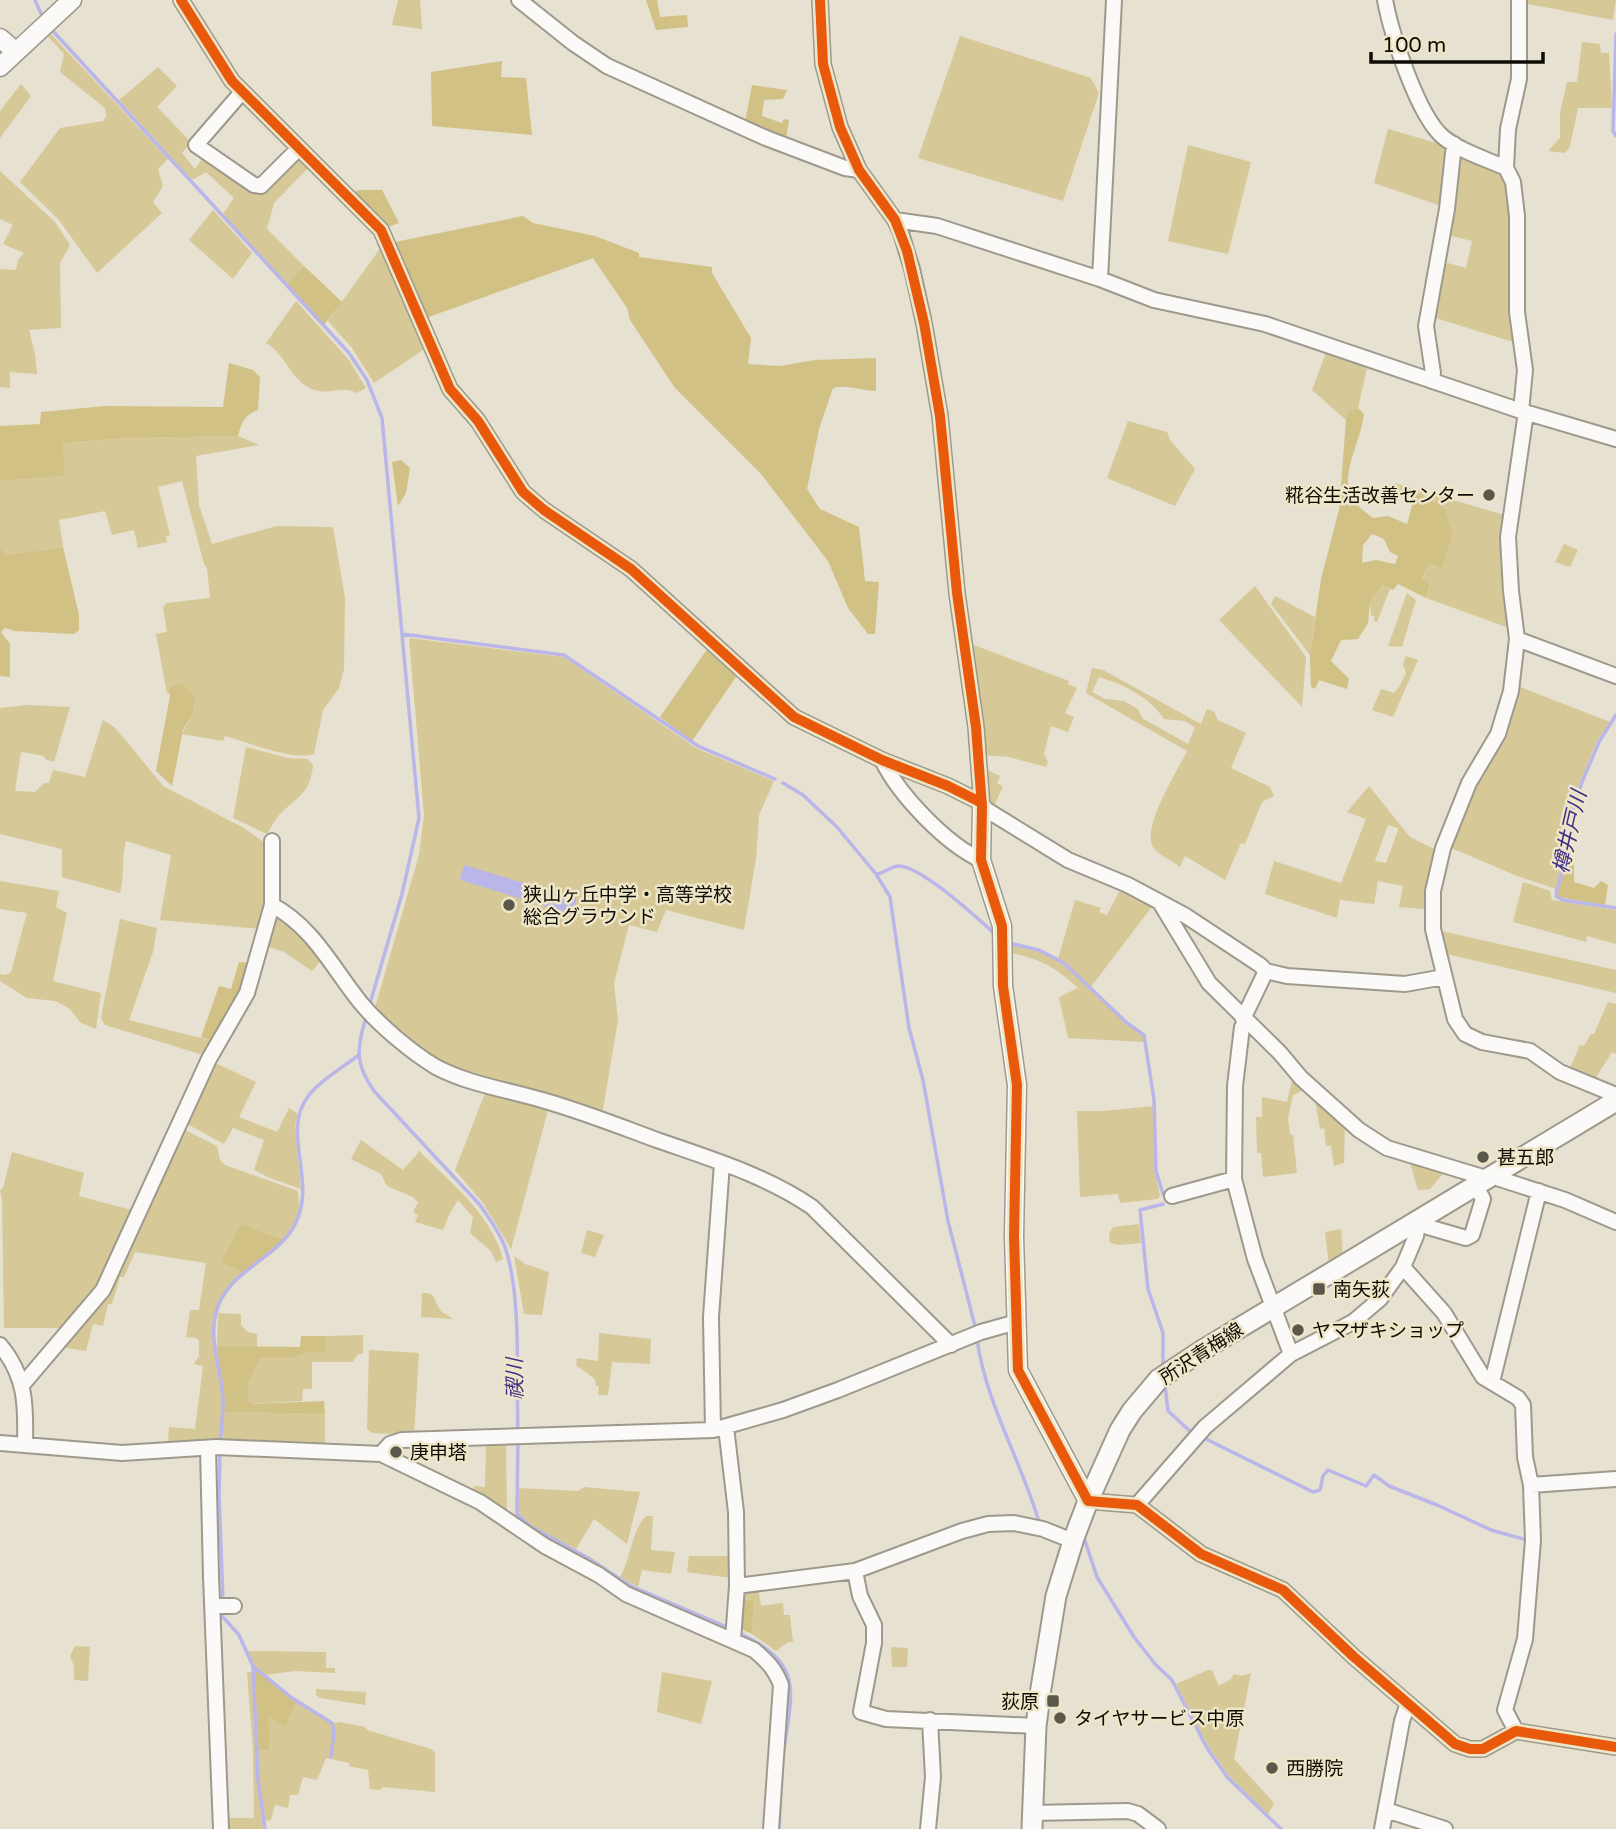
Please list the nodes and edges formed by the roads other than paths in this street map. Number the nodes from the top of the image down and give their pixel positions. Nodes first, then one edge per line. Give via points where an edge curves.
1 (72, 0) edge
2 (181, 0) edge
3 (519, 0) edge
4 (820, 0) edge
5 (1114, 0) edge
6 (1385, 0) edge
7 (1519, 0) edge
8 (0, 38) edge
9 (15, 51) junction
10 (0, 66) edge
11 (242, 92) junction
12 (1454, 144) junction
13 (298, 149) junction
14 (1506, 168) junction
15 (859, 170) junction
16 (895, 220) junction
17 (1100, 279) junction
18 (1432, 381) junction
19 (1524, 411) junction
20 (1616, 439) edge
21 (1517, 639) junction
22 (1616, 676) edge
23 (882, 760) junction
24 (982, 805) junction
25 (272, 841) dead end
26 (981, 860) junction
27 (1161, 904) junction
28 (272, 905) junction
29 (1266, 971) junction
30 (1444, 977) junction
31 (1245, 1021) junction
32 (1616, 1095) edge
33 (1616, 1101) edge
34 (722, 1163) junction
35 (1234, 1179) junction
36 (1485, 1179) junction
37 (1539, 1191) junction
38 (1172, 1196) dead end
39 (1419, 1220) junction
40 (1616, 1222) edge
41 (1403, 1267) junction
42 (1272, 1308) junction
43 (1017, 1322) junction
44 (0, 1345) edge
45 (951, 1345) junction
46 (1291, 1354) junction
47 (1492, 1382) junction
48 (23, 1384) junction
49 (719, 1429) junction
50 (0, 1443) edge
51 (25, 1444) junction
52 (219, 1448) junction
53 (381, 1454) junction
54 (1616, 1479) edge
55 (1531, 1485) junction
56 (1088, 1501) junction
57 (1137, 1505) junction
58 (1075, 1536) junction
59 (855, 1571) junction
60 (737, 1586) junction
61 (215, 1606) junction
62 (234, 1606) dead end
63 (733, 1640) junction
64 (1408, 1703) junction
65 (930, 1720) junction
66 (1036, 1726) junction
67 (1516, 1731) junction
68 (1616, 1748) edge
69 (1386, 1810) junction
70 (1032, 1821) edge
71 (221, 1829) edge
72 (771, 1829) edge
73 (928, 1829) edge
74 (1158, 1829) edge
75 (1382, 1829) edge
76 (1445, 1829) edge

1 - 9 street
2 - 11 street
3 - 15 street via 607,66 766,138
4 - 15 street via 823,64 840,127
5 - 17 street
6 - 12 street via 1420,102 1436,130
7 - 14 street via 1519,79 1508,129
8 - 9 street
9 - 10 street
11 - 13 street
11 - 13 street via 196,145 254,186 261,186
12 - 14 street
12 - 18 street via 1426,326
13 - 23 street via 381,230 450,389 478,421 523,492 631,569 794,717
14 - 19 street via 1513,182 1517,216
15 - 16 street
16 - 17 street via 937,226
16 - 24 street via 912,269 940,416
17 - 18 street via 1154,300 1293,332
18 - 19 street
19 - 20 street
19 - 21 street via 1508,537
21 - 22 street
21 - 30 street via 1504,719 1464,794 1437,868 1431,913
23 - 24 street
23 - 26 street via 936,828
24 - 26 street
24 - 27 street via 1068,860
25 - 28 street
26 - 43 street via 1002,926 1003,986 1017,1085
27 - 29 street
27 - 31 street via 1209,983
28 - 34 street via 312,936 377,1020 433,1065
28 - 48 street via 247,992 209,1059 103,1290
29 - 30 street via 1405,984
29 - 31 street
30 - 32 street via 1455,1019 1465,1034 1530,1051 1560,1072
31 - 35 street via 1235,1086
31 - 36 street via 1369,1137 1387,1148
33 - 36 main road, 所沢青梅線
34 - 45 street via 764,1178 812,1207
34 - 49 street via 710,1317
35 - 38 street
35 - 42 street
36 - 37 street
36 - 39 main road, 所沢青梅線
36 - 39 street via 1472,1235 1466,1238
37 - 40 street
37 - 47 street
39 - 41 street
39 - 42 main road, 所沢青梅線
41 - 46 street via 1363,1316
41 - 47 street via 1444,1313 1483,1377
42 - 46 street
42 - 56 main road, 所沢青梅線 via 1146,1391 1120,1430
43 - 45 street
43 - 56 street via 1018,1370
44 - 48 street
45 - 49 street via 816,1398
46 - 57 street via 1206,1426
47 - 55 street via 1523,1405
48 - 51 street
49 - 53 street via 402,1440
49 - 60 street via 736,1512
50 - 51 street
51 - 52 street via 122,1453
52 - 53 street
52 - 61 street
53 - 63 street via 480,1502 626,1594
54 - 55 street
55 - 67 street via 1525,1639 1505,1710
56 - 57 street
56 - 58 main road, 所沢青梅線
57 - 64 street via 1201,1555 1283,1590
58 - 59 street via 1014,1524 988,1524
58 - 66 main road, 所沢青梅線 via 1056,1596
59 - 60 street
59 - 65 street via 860,1596 874,1625 861,1712 886,1719
60 - 63 street
61 - 62 street
61 - 71 street
63 - 72 street via 764,1658 776,1670 781,1685
64 - 67 street via 1462,1747 1483,1749
64 - 69 street
65 - 66 street
65 - 73 street via 933,1777
66 - 70 main road, 所沢青梅線
67 - 68 street
69 - 75 street
69 - 76 street
70 - 74 street via 1128,1811

